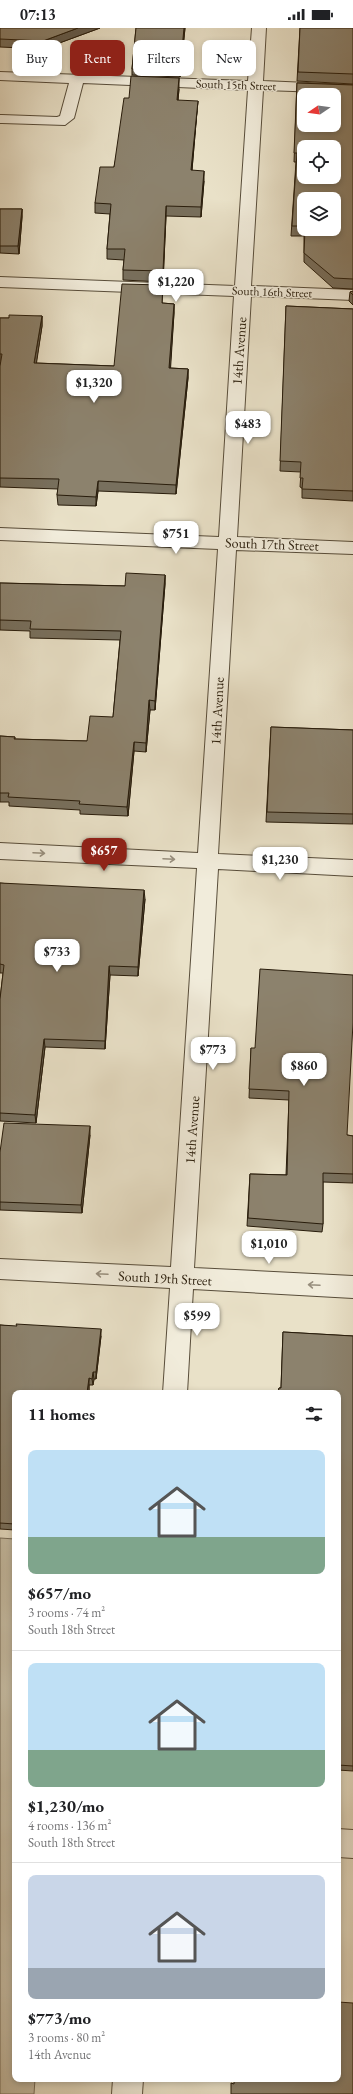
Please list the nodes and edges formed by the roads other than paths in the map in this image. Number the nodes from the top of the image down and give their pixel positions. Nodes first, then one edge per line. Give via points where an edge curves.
1 (259, 28) edge
2 (0, 76) edge
3 (77, 78) junction
4 (255, 86) junction
5 (353, 89) edge
6 (2, 119) dead end
7 (0, 282) edge
8 (243, 291) junction
9 (353, 295) edge
10 (0, 534) edge
11 (226, 542) junction
12 (353, 548) edge
13 (0, 851) edge
14 (209, 861) junction
15 (353, 868) edge
16 (0, 1269) edge
17 (183, 1279) junction
18 (353, 1287) edge
19 (175, 1390) edge
20 (341, 1843) edge
21 (353, 1844) edge
22 (128, 2082) edge
23 (128, 2094) edge

1 - 4 street, 14th Avenue
2 - 3 street, South 15th Street
3 - 4 street, South 15th Street
3 - 6 street via 67,118 60,122
4 - 5 street, South 15th Street
4 - 8 street, 14th Avenue
7 - 8 street, South 16th Street
8 - 9 street, South 16th Street
8 - 11 street, 14th Avenue
10 - 11 street, South 17th Street
11 - 12 street, South 17th Street
11 - 14 street, 14th Avenue
13 -> 14 street
14 - 15 street
14 - 17 street, 14th Avenue
17 -> 16 street, South 19th Street
18 -> 17 street, South 19th Street
17 - 19 street, 14th Avenue
20 - 21 street
22 - 23 street

